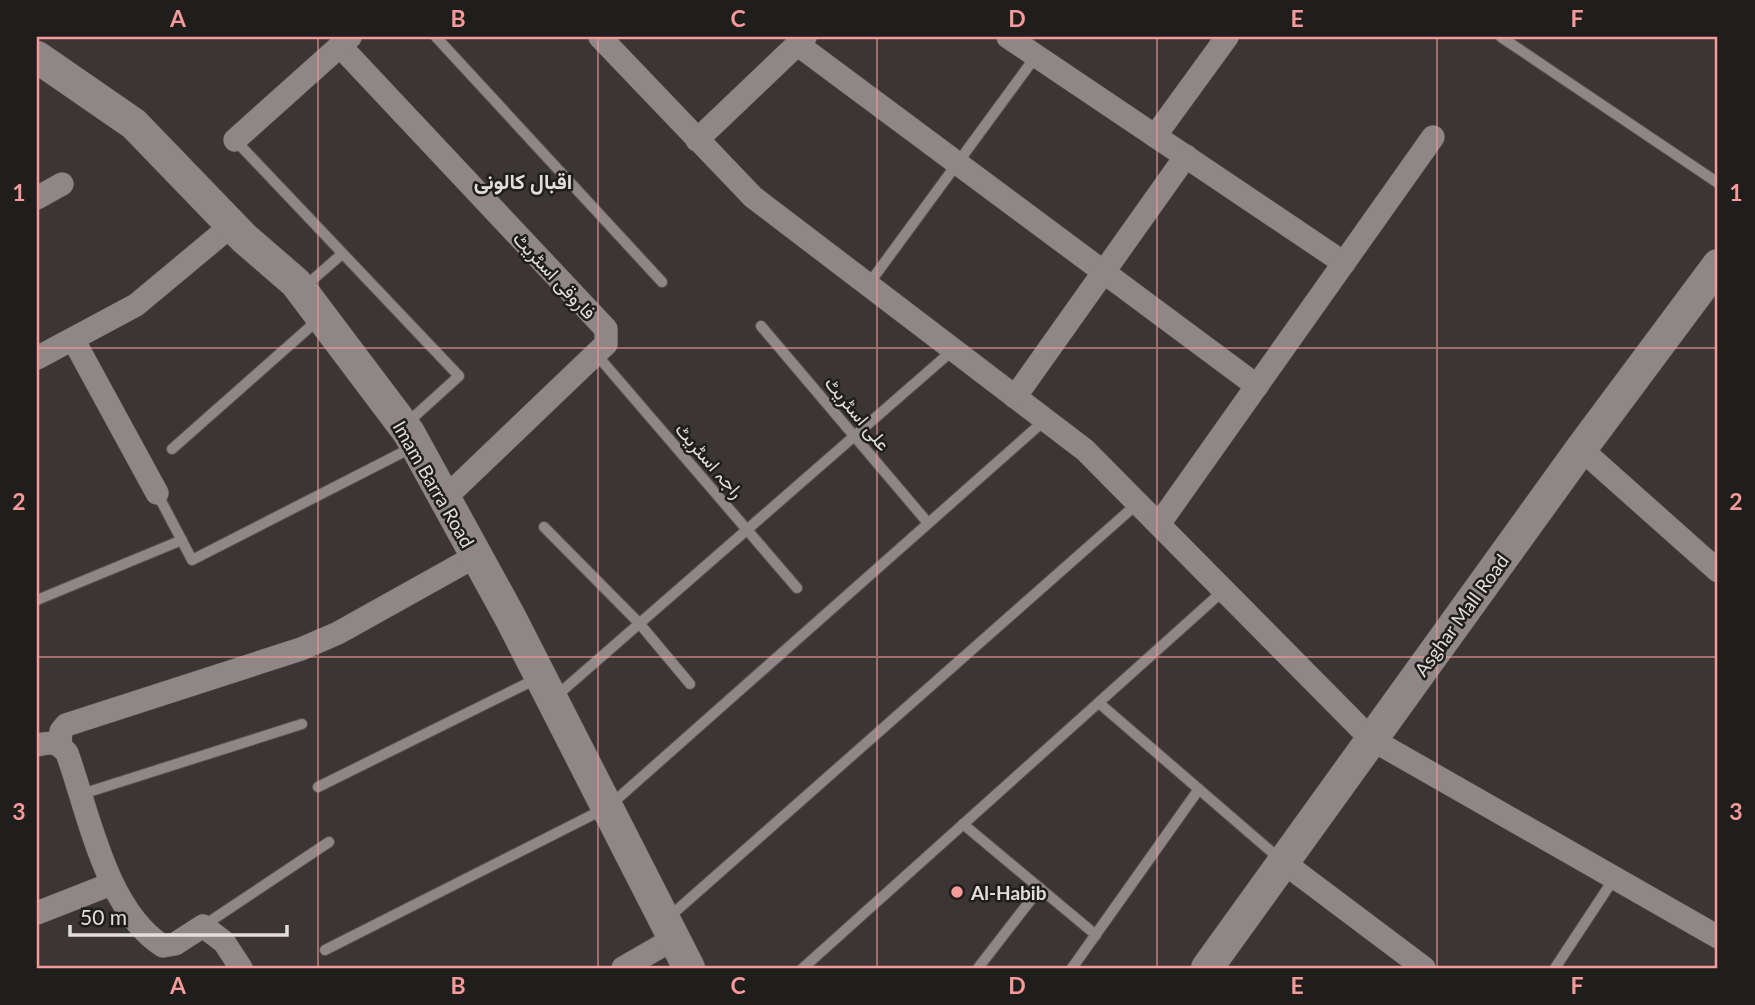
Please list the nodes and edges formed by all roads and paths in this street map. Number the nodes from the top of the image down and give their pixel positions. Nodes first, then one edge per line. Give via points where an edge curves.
1 (436, 37) edge
2 (600, 37) edge
3 (1008, 37) edge
4 (1227, 37) edge
5 (1501, 37) edge
6 (801, 41) edge
7 (346, 42) edge
8 (1036, 56) junction
9 (37, 57) edge
10 (1155, 136) junction
11 (1433, 137) dead end
12 (235, 140) joint
13 (697, 140) junction
14 (1186, 156) junction
15 (956, 165) junction
16 (1718, 183) edge
17 (62, 184) dead end
18 (37, 198) edge
19 (232, 225) junction
20 (342, 254) junction
21 (1344, 263) junction
22 (1718, 265) edge
23 (1103, 273) junction
24 (662, 282) dead end
25 (868, 285) junction
26 (302, 290) junction
27 (321, 317) junction
28 (761, 326) dead end
29 (72, 339) junction
30 (953, 349) junction
31 (596, 354) junction
32 (37, 358) edge
33 (1257, 387) junction
34 (1015, 397) junction
35 (1045, 420) junction
36 (410, 435) junction
37 (854, 435) junction
38 (172, 449) dead end
39 (1581, 449) junction
40 (157, 493) joint
41 (445, 498) junction
42 (1138, 503) junction
43 (928, 523) junction
44 (1159, 524) junction
45 (544, 527) dead end
46 (747, 529) junction
47 (182, 540) junction
48 (476, 556) junction
49 (1718, 570) edge
50 (797, 588) dead end
51 (1224, 590) junction
52 (37, 600) edge
53 (639, 623) junction
54 (690, 684) dead end
55 (546, 688) junction
56 (1099, 703) junction
57 (302, 724) dead end
58 (1371, 739) junction
59 (48, 745) edge
60 (318, 787) dead end
61 (1199, 789) junction
62 (82, 794) junction
63 (607, 807) junction
64 (963, 824) junction
65 (329, 842) dead end
66 (1283, 862) junction
67 (1615, 877) junction
68 (111, 884) junction
69 (1040, 888) junction
70 (37, 914) edge
71 (203, 926) junction
72 (670, 929) junction
73 (1096, 935) junction
74 (1718, 937) edge
75 (325, 950) dead end
76 (235, 966) edge
77 (623, 968) edge
78 (689, 968) edge
79 (803, 968) edge
80 (978, 968) edge
81 (1072, 968) edge
82 (1207, 968) edge
83 (1424, 968) edge
84 (1555, 968) edge

1 - 24 lane
2 - 13 street
3 - 8 street
4 - 10 street
5 - 16 lane
6 - 13 street
6 - 15 street
7 - 12 street
7 - 31 street, فاروقی اسٹریٹ via 606,329 606,344
8 - 10 street
8 - 15 lane
9 - 19 street, Imam Barra Road via 134,124
10 - 14 street
11 - 21 street
12 - 20 lane
13 - 25 street via 752,197
14 - 21 street
14 - 23 street
15 - 23 street
15 - 25 lane
17 - 18 street
19 - 26 street, Imam Barra Road
19 - 29 street via 136,305
20 - 26 lane
20 - 36 lane via 459,376
21 - 33 street
22 - 39 street, Asghar Mall Road
23 - 33 street
23 - 34 street
25 - 30 street
26 - 27 street, Imam Barra Road
27 - 36 street, Imam Barra Road
27 - 38 lane
28 - 37 lane, علی اسٹریٹ
29 - 32 street
29 - 40 street
30 - 34 street
30 - 37 lane
31 - 41 street
31 - 46 lane, راجہ اسٹریٹ
33 - 44 street
34 - 35 street
35 - 42 street via 1085,450
35 - 43 lane
36 - 41 street, Imam Barra Road
36 - 47 lane via 192,561
37 - 43 lane, علی اسٹریٹ
37 - 46 lane
39 - 49 street
39 - 58 street, Asghar Mall Road
40 - 47 lane
41 - 48 street, Imam Barra Road
42 - 44 street
42 - 72 lane
43 - 63 lane
44 - 51 street
45 - 53 lane
46 - 50 lane, راجہ اسٹریٹ
46 - 53 lane
47 - 52 lane
48 - 55 street, Imam Barra Road
48 - 59 street via 338,633 66,725
51 - 56 lane
51 - 58 street
53 - 54 lane
53 - 55 lane
55 - 60 lane
55 - 63 street, Imam Barra Road
56 - 61 lane
56 - 64 lane
57 - 62 lane
58 - 66 street, Asghar Mall Road
58 - 67 street
59 - 62 street via 67,753
61 - 66 lane
61 - 73 lane
62 - 68 street
63 - 72 street, Imam Barra Road
63 - 75 lane
64 - 69 lane
64 - 79 lane
65 - 71 lane
66 - 82 street, Asghar Mall Road
66 - 83 street
67 - 74 street
67 - 84 lane
68 - 70 street
68 - 71 street via 133,919 163,946 175,944
69 - 73 lane
69 - 80 lane
71 - 76 street via 215,932
72 - 77 street
72 - 78 street, Imam Barra Road
73 - 81 lane

